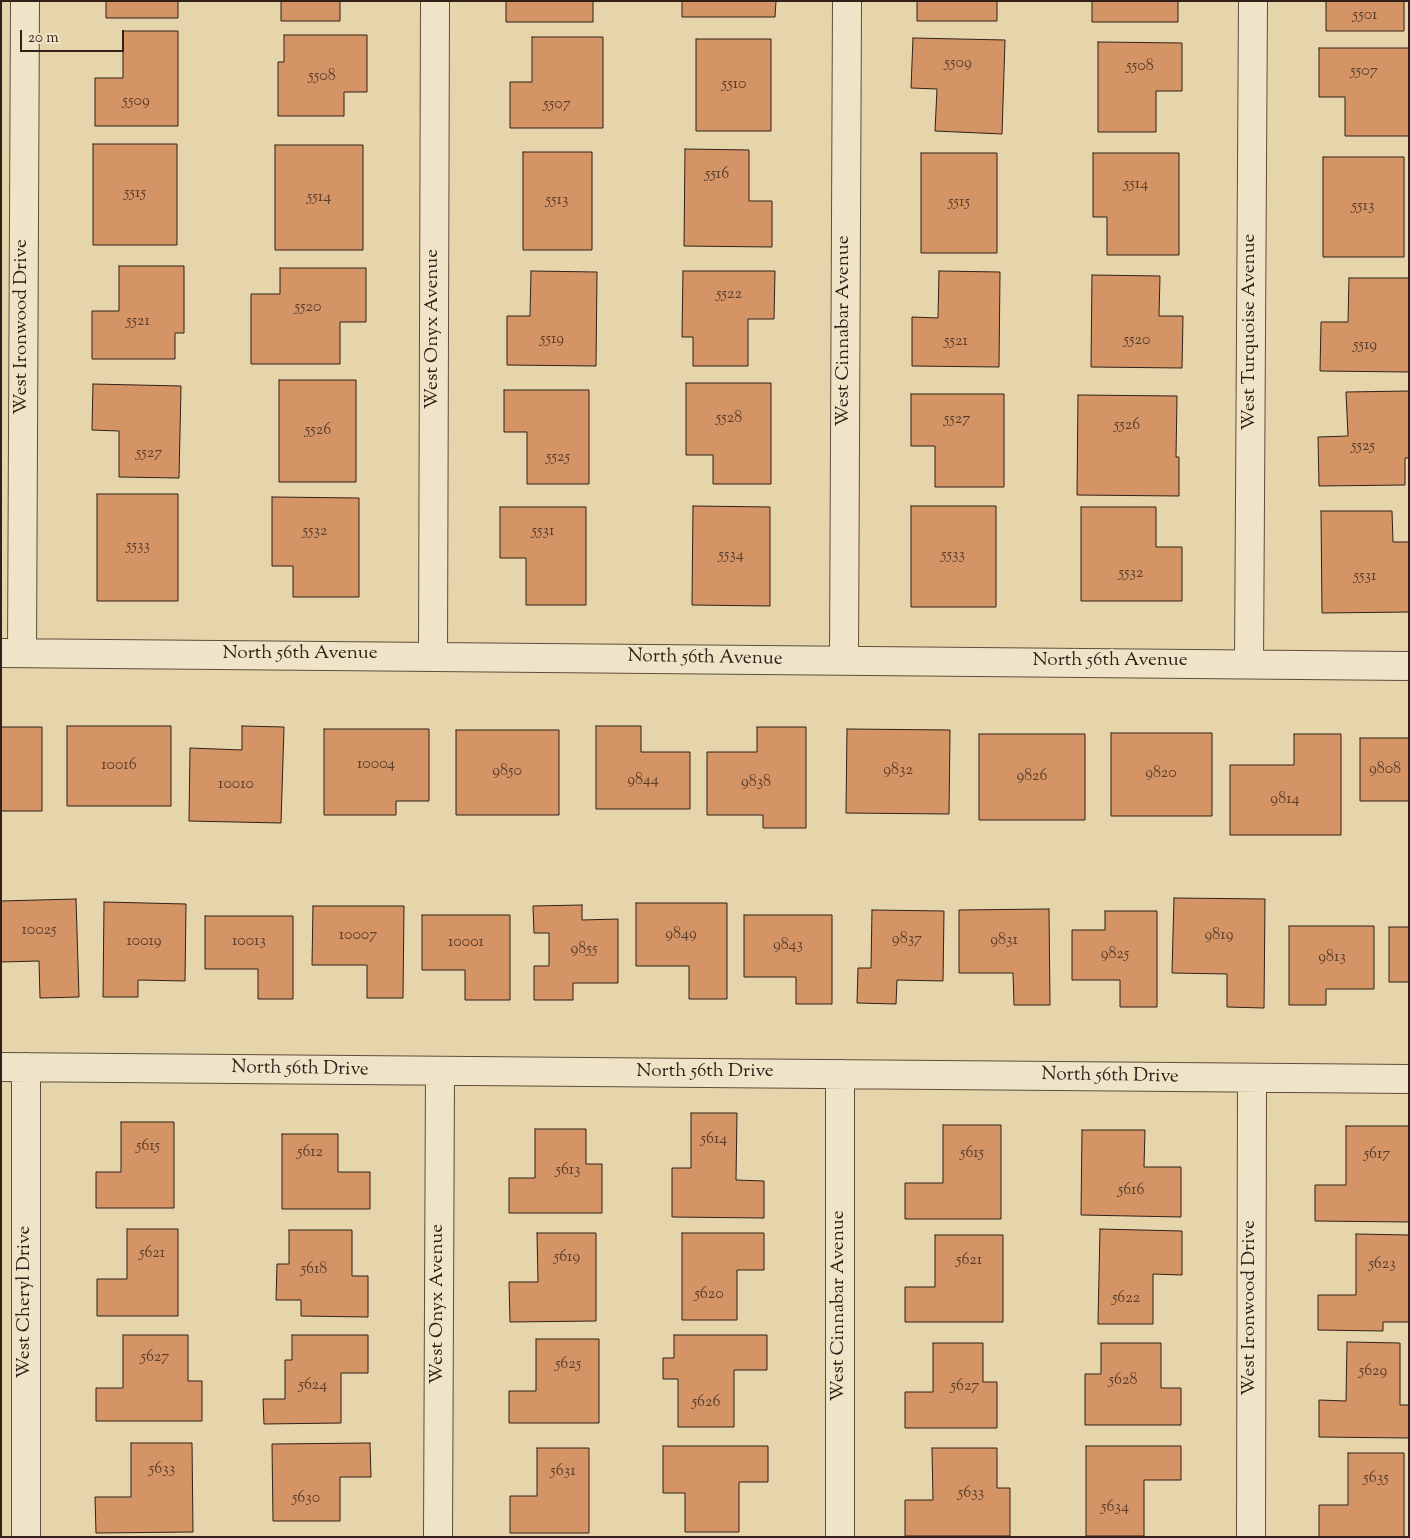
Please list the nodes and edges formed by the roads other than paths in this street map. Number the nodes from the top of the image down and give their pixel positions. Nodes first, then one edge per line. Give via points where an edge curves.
1 (25, 1) edge
2 (435, 1) edge
3 (846, 1) edge
4 (1253, 1) edge
5 (12, 653) edge
6 (433, 656) junction
7 (844, 660) junction
8 (1249, 664) junction
9 (1409, 666) edge
10 (14, 1067) edge
11 (440, 1072) junction
12 (840, 1074) junction
13 (1252, 1079) junction
14 (1409, 1079) edge
15 (26, 1537) edge
16 (438, 1537) edge
17 (840, 1537) edge
18 (1251, 1537) edge

1 - 5 street, West Ironwood Drive
2 - 6 street, West Onyx Avenue
3 - 7 street, West Cinnabar Avenue
4 - 8 street, West Turquoise Avenue
5 - 6 street, North 56th Avenue
6 - 7 street, North 56th Avenue
7 - 8 street, North 56th Avenue
8 - 9 street, North 56th Avenue
10 - 11 street, North 56th Drive
10 - 15 street, West Cheryl Drive
11 - 12 street, North 56th Drive
11 - 16 street, West Onyx Avenue
12 - 13 street, North 56th Drive
12 - 17 street, West Cinnabar Avenue
13 - 14 street, North 56th Drive
13 - 18 street, West Ironwood Drive

